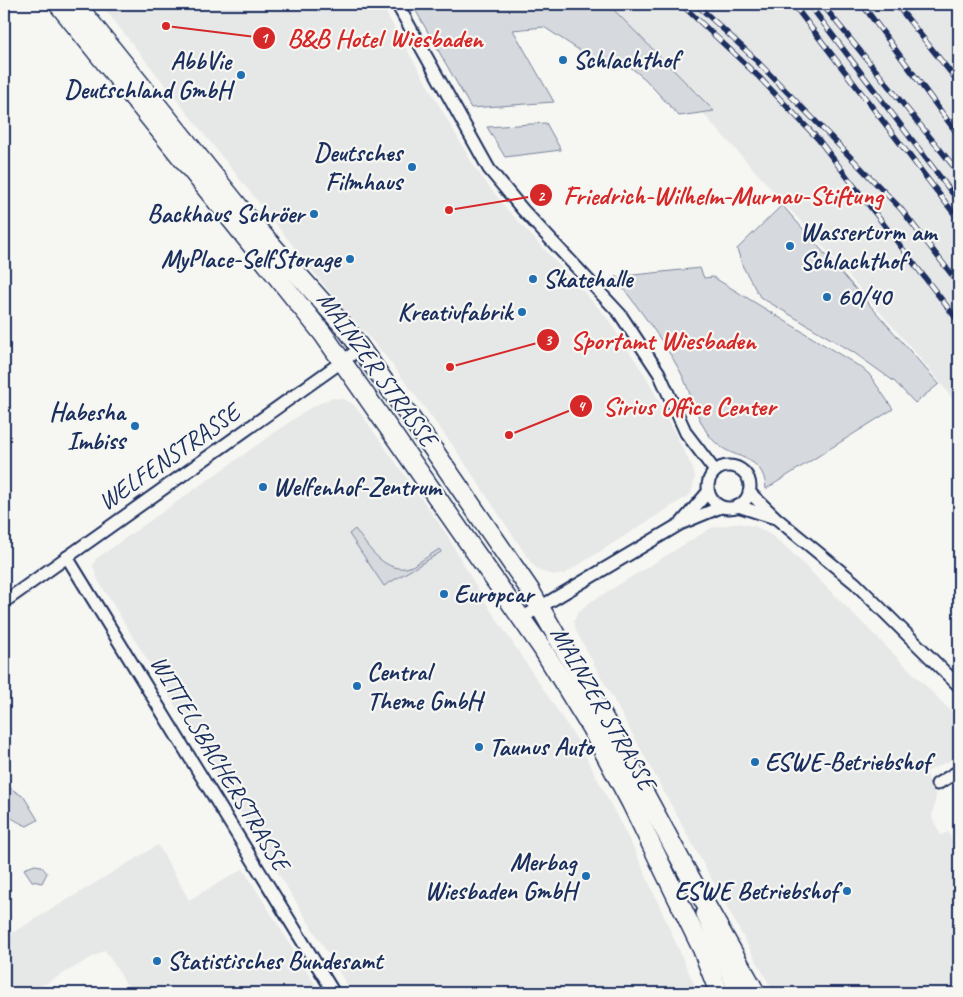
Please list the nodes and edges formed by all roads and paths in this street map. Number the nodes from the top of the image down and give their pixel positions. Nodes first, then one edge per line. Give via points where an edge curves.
1 (58, 4) edge
2 (76, 4) edge
3 (397, 4) edge
4 (361, 348) junction
5 (342, 362) junction
6 (715, 470) junction
7 (708, 492) junction
8 (750, 492) junction
9 (738, 506) junction
10 (722, 507) junction
11 (776, 518) junction
12 (680, 524) junction
13 (67, 557) junction
14 (4, 602) edge
15 (540, 606) junction
16 (520, 619) junction
17 (959, 686) edge
18 (959, 771) edge
19 (937, 784) dead end
20 (685, 868) junction
21 (702, 949) junction
22 (334, 993) edge
23 (719, 993) edge
24 (730, 993) edge
25 (737, 993) edge
26 (756, 993) edge

1 - 5 main road, MAINZER STRASSE via 318,327
2 - 4 main road, MAINZER STRASSE via 248,218
3 - 6 street via 489,169 620,314 659,373 686,433
4 - 5 street, WELFENSTRASSE
4 - 15 main road, MAINZER STRASSE
5 - 13 street, WELFENSTRASSE
5 - 16 main road, MAINZER STRASSE via 459,526
6 - 7 street via 709,478
6 - 8 street via 732,465 743,470 749,480
7 - 10 street via 712,500
7 - 12 street
8 - 9 street
8 - 11 street
9 - 10 street
9 - 11 street
10 - 12 street
11 - 17 street via 855,583
12 - 15 street
13 - 14 street, WELFENSTRASSE
13 - 22 street, WITTELSBACHERSTRASSE
15 - 16 street
15 - 20 main road, MAINZER STRASSE
16 - 21 main road, MAINZER STRASSE via 557,671 613,769
18 - 19 street
20 - 25 street, MAINZER STRASSE
20 - 26 main road, MAINZER STRASSE
21 - 23 main road, MAINZER STRASSE
21 - 24 street, MAINZER STRASSE

